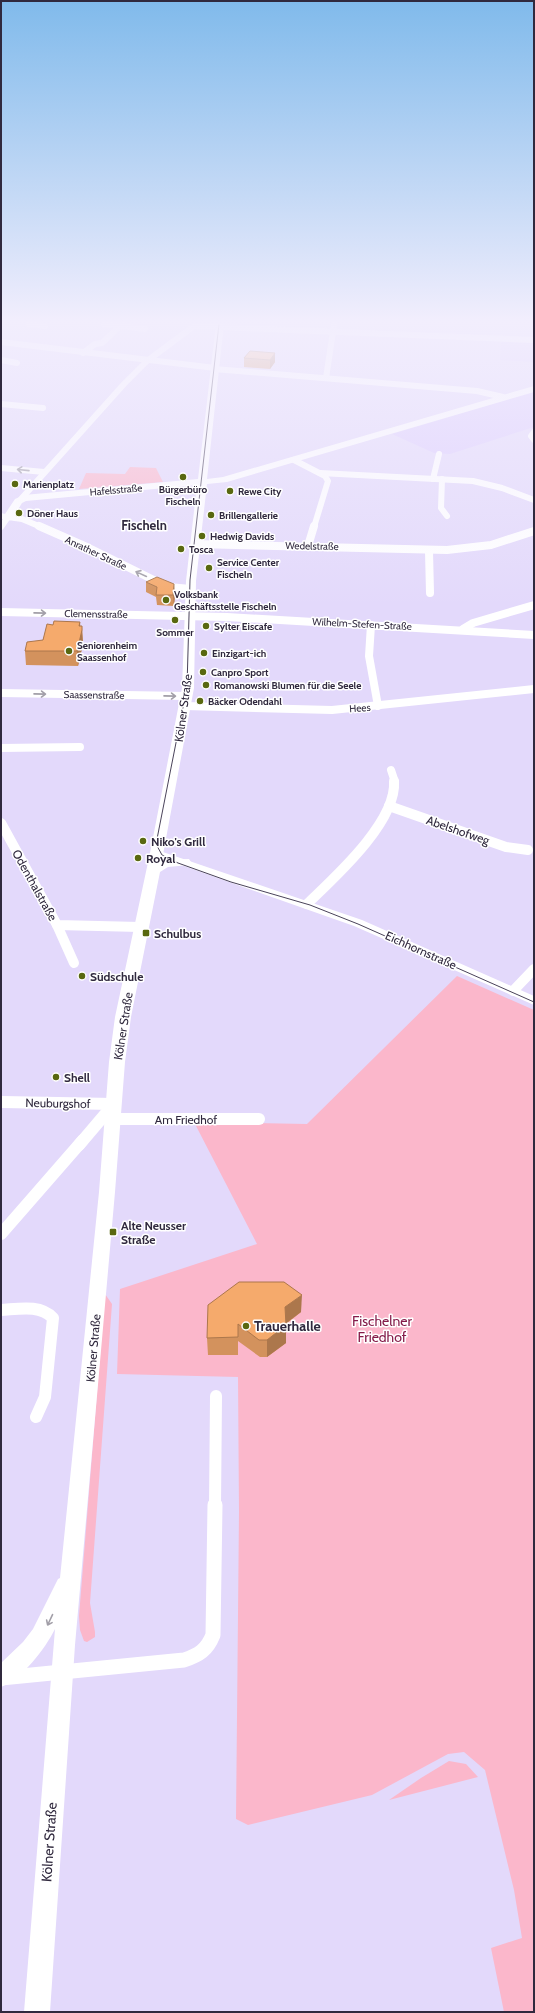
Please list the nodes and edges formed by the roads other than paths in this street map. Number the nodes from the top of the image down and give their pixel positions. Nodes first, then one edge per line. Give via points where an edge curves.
1 (93, 418) edge
2 (209, 418) edge
3 (433, 418) edge
4 (534, 432) edge
5 (534, 440) edge
6 (439, 454) dead end
7 (294, 460) junction
8 (1, 468) edge
9 (44, 472) junction
10 (320, 473) junction
11 (433, 479) junction
12 (442, 479) junction
13 (202, 482) junction
14 (21, 499) junction
15 (534, 500) edge
16 (4, 516) edge
17 (446, 516) dead end
18 (1, 527) edge
19 (534, 531) edge
20 (196, 544) junction
21 (308, 546) junction
22 (428, 551) junction
23 (191, 590) junction
24 (430, 593) dead end
25 (534, 604) edge
26 (1, 612) edge
27 (190, 616) junction
28 (371, 625) junction
29 (463, 629) junction
30 (534, 635) edge
31 (534, 689) edge
32 (1, 694) edge
33 (186, 701) junction
34 (378, 706) junction
35 (80, 747) dead end
36 (1, 748) edge
37 (392, 770) dead end
38 (389, 806) junction
39 (1, 824) edge
40 (528, 850) dead end
41 (157, 853) junction
42 (184, 862) junction
43 (154, 870) junction
44 (307, 904) junction
45 (57, 926) junction
46 (140, 927) junction
47 (74, 963) dead end
48 (534, 969) edge
49 (513, 991) junction
50 (534, 1001) edge
51 (1, 1102) edge
52 (114, 1111) junction
53 (259, 1119) dead end
54 (73, 1152) junction
55 (60, 1167) dead end
56 (1, 1234) edge
57 (1, 1310) edge
58 (216, 1396) dead end
59 (36, 1417) dead end
60 (71, 1571) junction
61 (62, 1672) junction
62 (1, 1678) edge
63 (37, 2012) edge

1 - 9 street
2 - 13 main road, Kölner Straße
3 - 7 main road, Hafelsstraße
4 - 5 street via 531,436
6 - 11 street
7 - 10 street
7 - 13 main road, Hafelsstraße via 231,479
9 -> 8 street
9 - 14 street
10 - 11 street
10 - 21 street via 327,478 328,485
11 - 12 street
12 - 15 street via 488,484
12 - 17 street via 442,508
13 - 14 main road, Hafelsstraße
13 - 20 main road, Kölner Straße
14 - 16 main road
16 - 18 street
23 -> 16 street, Anrather Straße via 168,587 89,548 22,519
19 - 22 street, Wedelstraße via 508,541 472,549
20 - 21 street, Wedelstraße
20 - 23 main road, Kölner Straße
21 - 22 street, Wedelstraße
22 - 24 street
23 - 27 main road, Kölner Straße
25 - 29 street via 473,623
26 -> 27 street, Clemensstraße
27 - 28 street, Wilhelm-Stefen-Straße
27 - 33 main road, Kölner Straße
28 - 29 street, Wilhelm-Stefen-Straße
28 - 34 street via 369,656
29 - 30 street, Wilhelm-Stefen-Straße
31 - 34 street, Hees
32 -> 33 street, Saassenstraße
33 - 34 street, Hees via 332,710
33 - 41 main road, Kölner Straße
35 - 36 street
37 - 38 street via 395,783
38 - 40 street, Abelshofweg via 506,847
38 - 44 street via 364,848
39 - 45 street, Odenthalstraße
41 - 42 street, Eichhornstraße
41 - 43 main road, Kölner Straße
42 - 43 main road via 166,863
42 - 44 street, Eichhornstraße
43 - 46 main road, Kölner Straße
44 - 49 street, Eichhornstraße via 377,930
45 - 46 street, Odenthalstraße
45 - 47 street, Odenthalstraße
46 - 52 main road, Kölner Straße via 122,1017
48 - 49 street
49 - 50 street, Eichhornstraße
51 - 52 street, Neuburgshof
52 - 53 street, Am Friedhof
52 - 54 street
52 - 60 main road, Kölner Straße
54 - 55 street
54 - 56 street via 83,1140
57 - 59 street via 41,1309 49,1312 53,1318 45,1397
58 - 61 street via 210,1645 201,1654 184,1660
60 - 61 main road, Kölner Straße
60 -> 62 main road via 41,1636
61 - 62 street
61 - 63 main road, Kölner Straße

